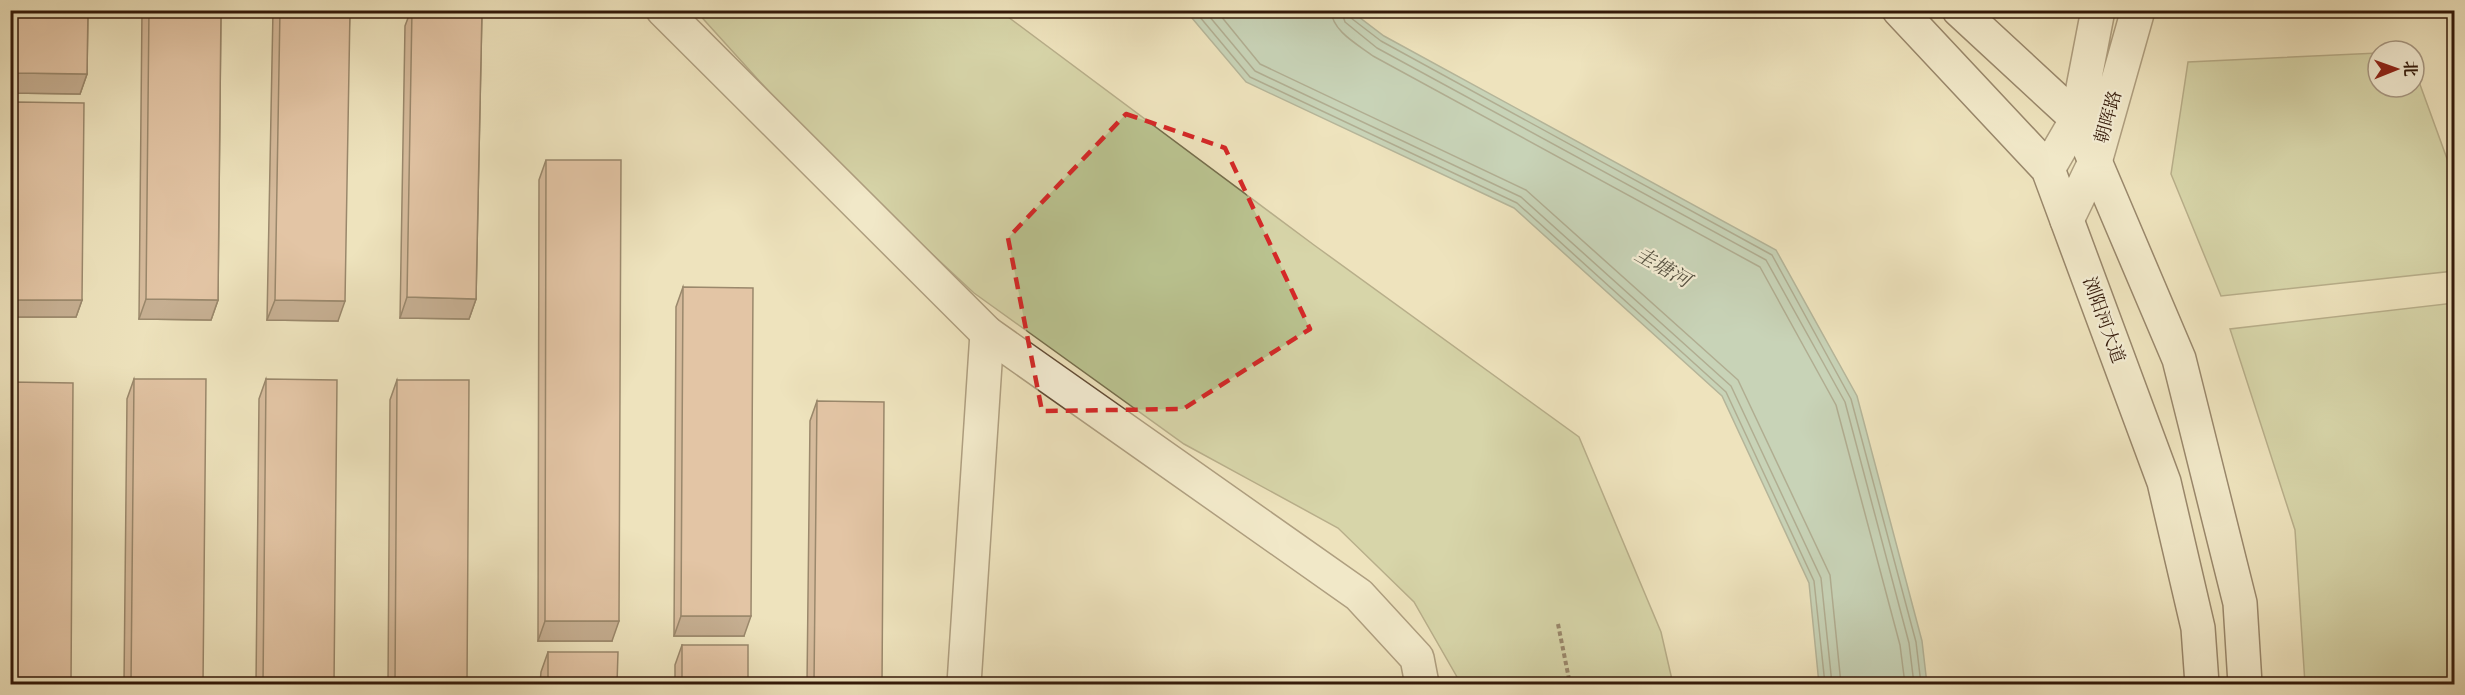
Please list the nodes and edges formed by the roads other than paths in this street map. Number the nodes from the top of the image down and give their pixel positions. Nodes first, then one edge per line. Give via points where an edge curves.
1 (663, 10) edge
2 (1899, 10) edge
3 (1959, 10) edge
4 (2098, 10) edge
5 (2138, 10) edge
6 (2077, 118) junction
7 (2095, 162) junction
8 (2048, 169) junction
9 (2067, 220) junction
10 (987, 333) junction
11 (964, 684) edge
12 (1422, 684) edge
13 (2202, 684) edge
14 (2245, 684) edge

1 - 10 street
2 - 8 street, 浏阳河大道
3 - 6 street
4 - 6 street, 朝晖路
5 - 7 street, 朝晖路
6 - 7 street
6 - 8 street, 朝晖路
7 - 9 street, 朝晖路
7 - 14 street via 2179,359 2240,603
8 - 9 street, 浏阳河大道
9 - 13 street, 浏阳河大道 via 2164,482 2198,628
10 - 11 street
10 - 12 street via 1359,594 1417,658

